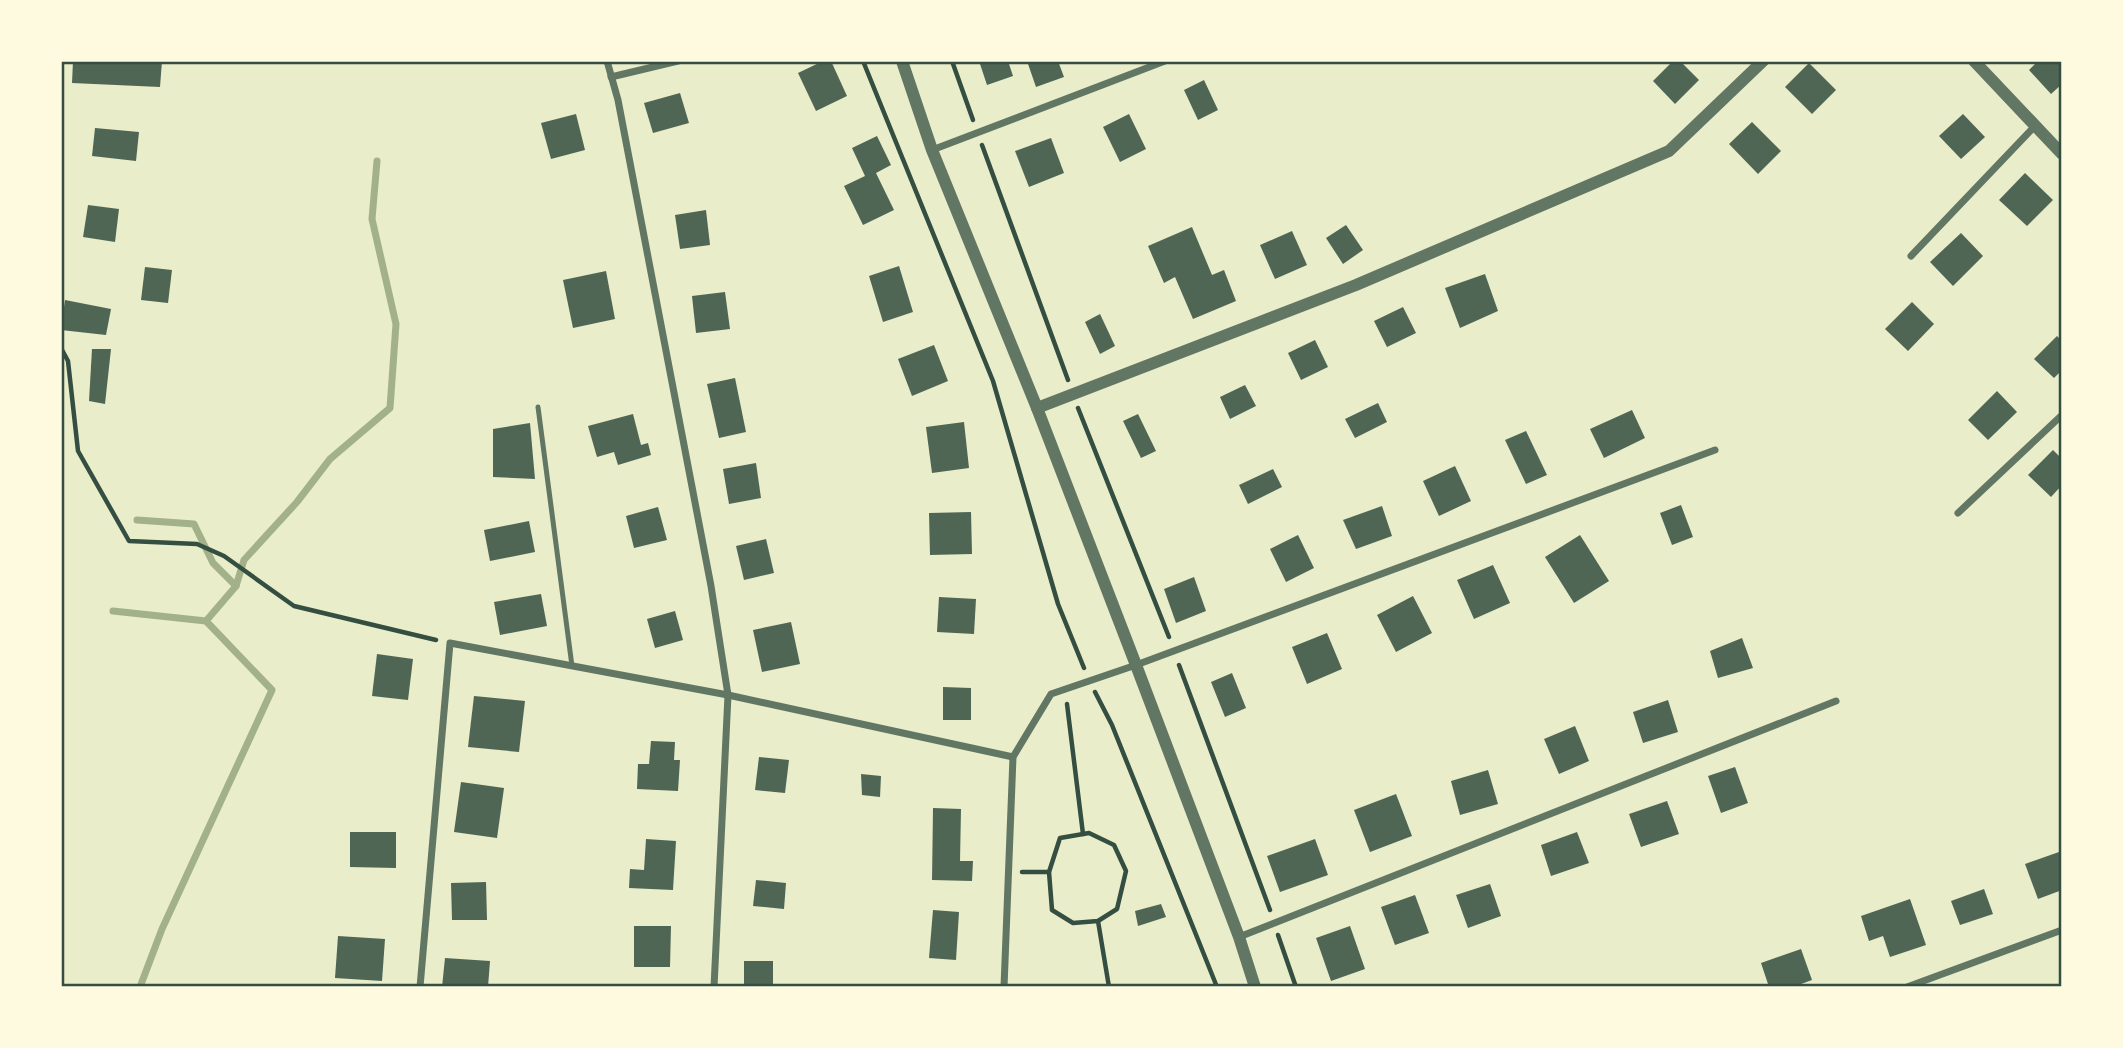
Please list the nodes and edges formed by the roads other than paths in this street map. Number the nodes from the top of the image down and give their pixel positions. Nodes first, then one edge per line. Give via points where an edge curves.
1 (607, 61) edge
2 (678, 61) edge
3 (902, 61) edge
4 (1166, 61) edge
5 (1763, 61) edge
6 (1974, 61) edge
7 (611, 77) junction
8 (2035, 126) junction
9 (932, 150) junction
10 (2062, 154) edge
11 (1911, 256) dead end
12 (538, 407) dead end
13 (1037, 408) junction
14 (2062, 415) edge
15 (1716, 450) dead end
16 (1958, 513) dead end
17 (1136, 665) junction
18 (572, 666) junction
19 (728, 695) junction
20 (1836, 701) dead end
21 (1013, 757) junction
22 (2062, 930) edge
23 (1239, 937) junction
24 (420, 987) edge
25 (714, 987) edge
26 (1004, 987) edge
27 (1255, 987) edge
28 (1907, 987) edge

1 - 7 street
2 - 7 street
3 - 9 street
4 - 9 street
5 - 13 street via 1669,151 1356,285
6 - 8 street
7 - 19 street via 711,586
8 - 10 street
8 - 11 street
9 - 13 street
12 - 18 lane
13 - 17 street
14 - 16 street
15 - 17 street
17 - 21 street via 1051,694
17 - 23 street
18 - 19 street
18 - 24 street via 450,643
19 - 21 street
19 - 25 street
20 - 23 street
21 - 26 street
22 - 28 street
23 - 27 street

